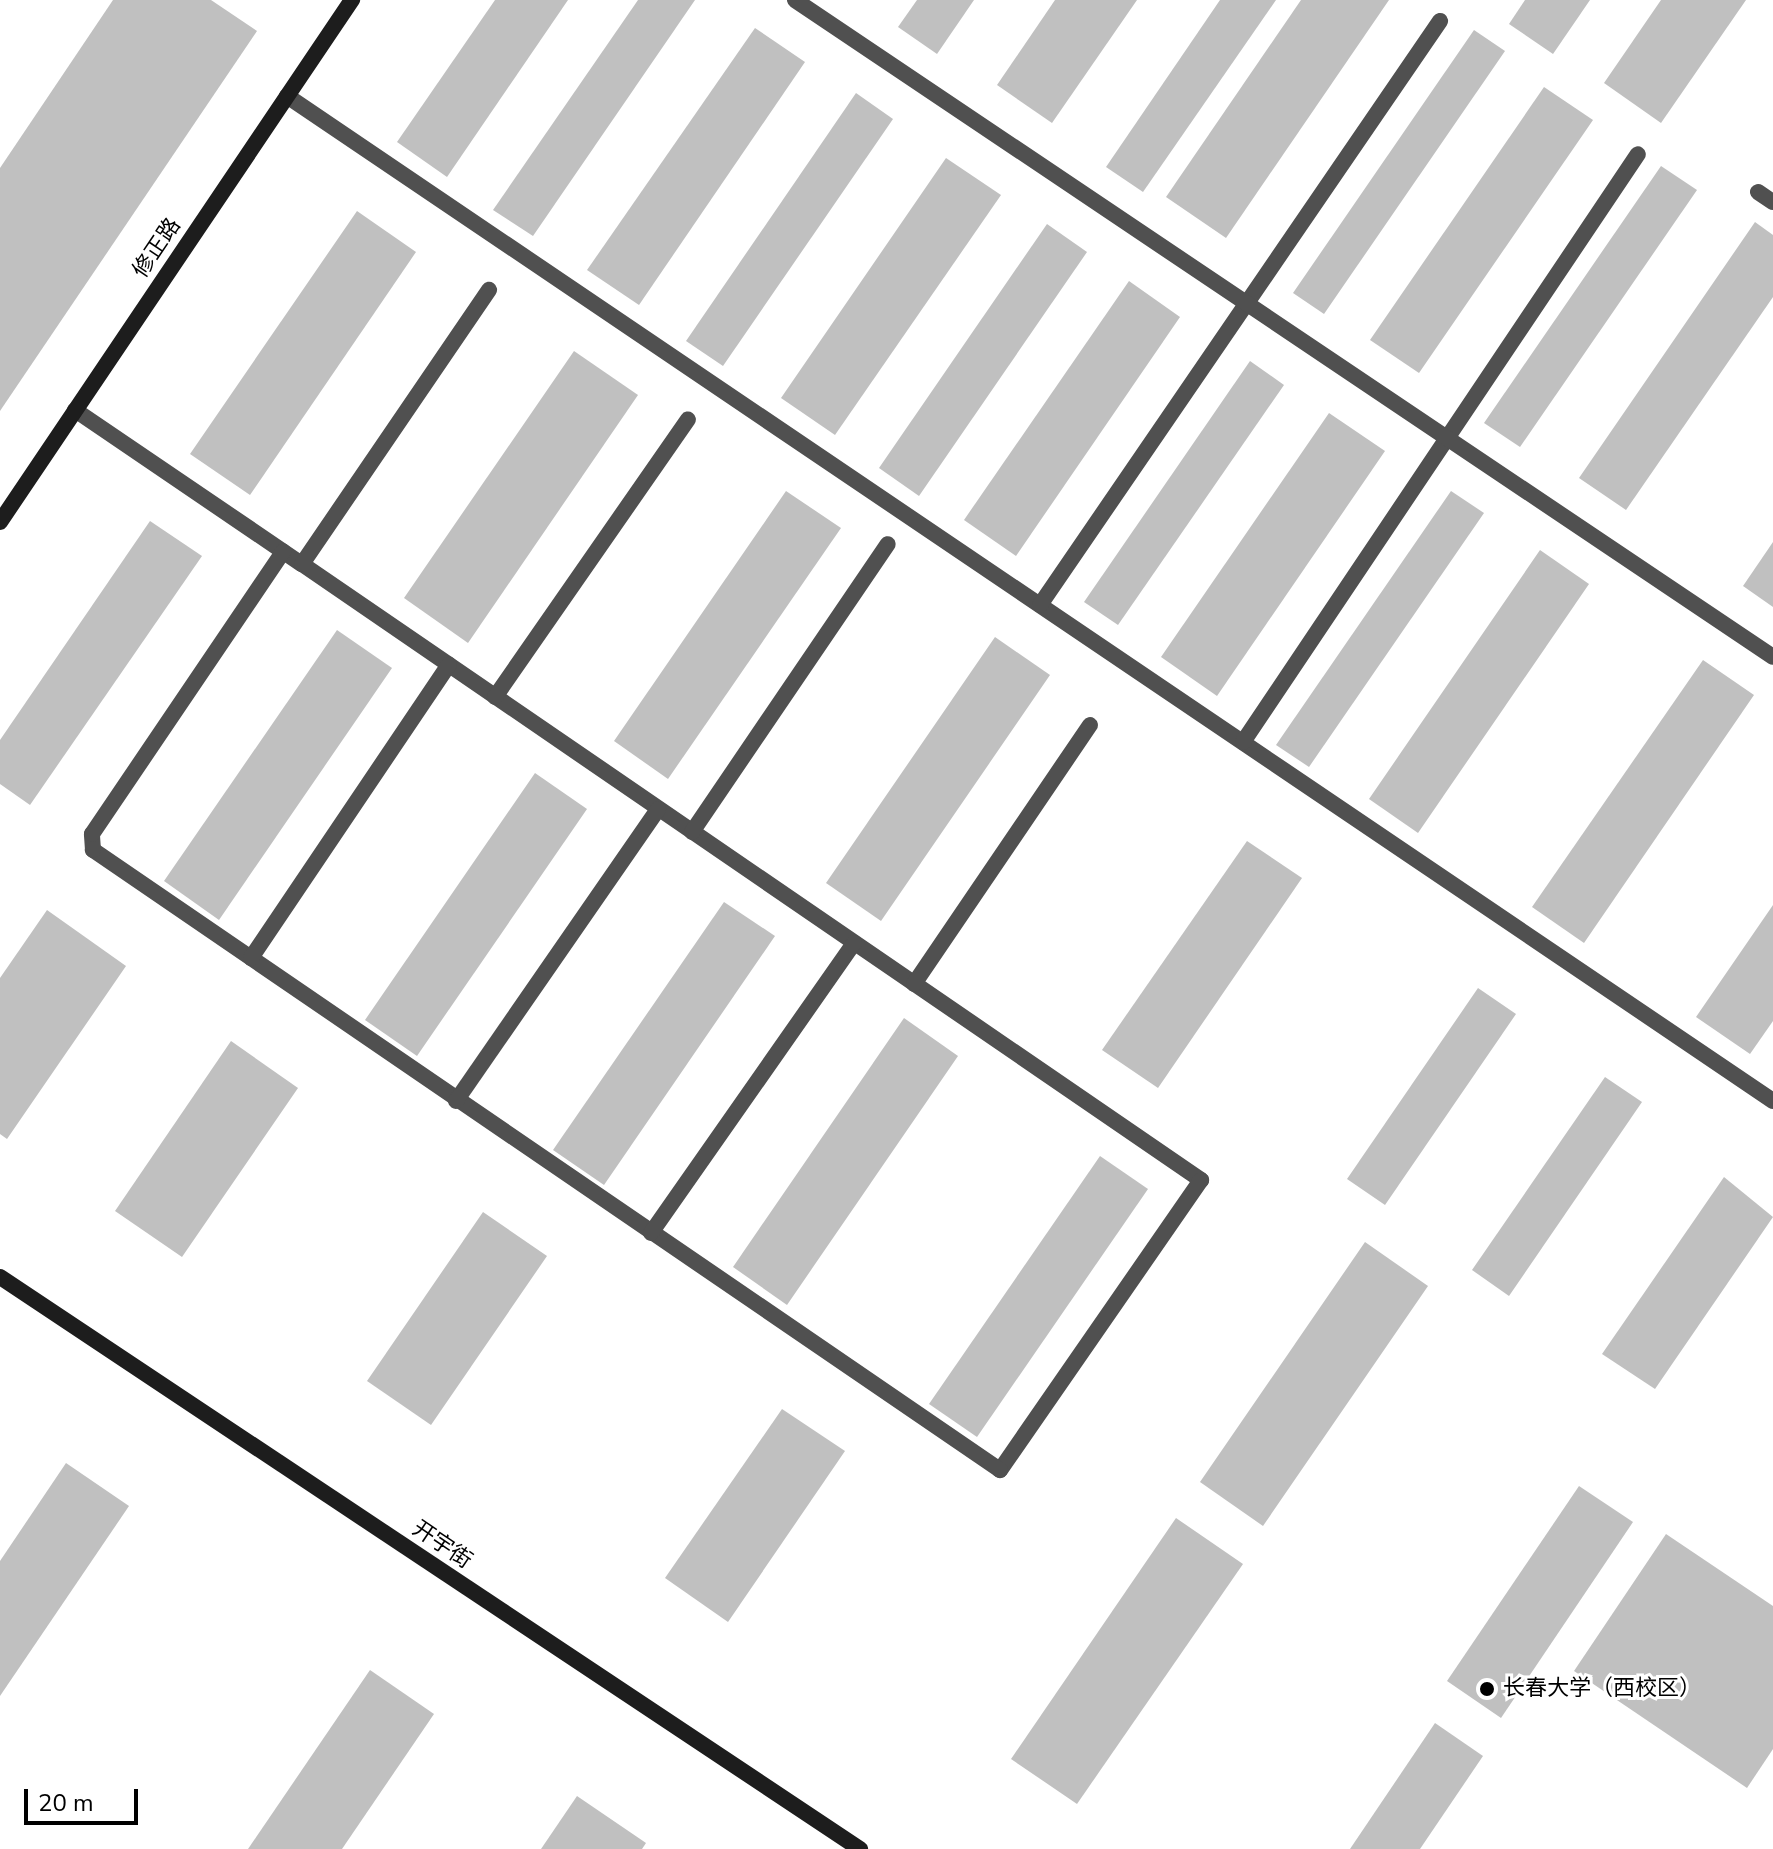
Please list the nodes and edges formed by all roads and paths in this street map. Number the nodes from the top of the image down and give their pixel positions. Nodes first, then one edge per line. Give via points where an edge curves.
1 (352, 0) edge
2 (795, 0) edge
3 (1440, 21) dead end
4 (287, 96) junction
5 (1638, 154) dead end
6 (1758, 192) dead end
7 (1773, 202) edge
8 (489, 290) dead end
9 (1247, 303) junction
10 (75, 410) junction
11 (688, 419) dead end
12 (1448, 439) junction
13 (0, 522) edge
14 (888, 544) dead end
15 (283, 552) junction
16 (302, 564) junction
17 (1040, 605) junction
18 (1773, 657) edge
19 (449, 665) junction
20 (495, 697) junction
21 (1090, 725) dead end
22 (1243, 742) junction
23 (658, 809) junction
24 (692, 832) junction
25 (854, 943) junction
26 (251, 958) junction
27 (914, 984) junction
28 (456, 1101) junction
29 (1773, 1101) edge
30 (651, 1233) junction
31 (0, 1277) edge
32 (860, 1849) edge

1 - 4 street, 修正路
2 - 9 street
3 - 9 street
4 - 10 street, 修正路
4 - 17 street
5 - 12 street
6 - 7 street
8 - 16 street
9 - 12 street
9 - 17 street
10 - 13 street, 修正路
10 - 15 street
11 - 20 street
12 - 18 street
12 - 22 street
14 - 24 street
15 - 16 street
15 - 26 street via 92,834 93,850
16 - 19 street
17 - 22 street
19 - 20 street
19 - 26 street
20 - 23 street
21 - 27 street
22 - 29 street
23 - 24 street
23 - 28 street
24 - 25 street
25 - 27 street
25 - 30 street
26 - 28 street
27 - 30 street via 1201,1180 1000,1470
28 - 30 street
31 - 32 street, 开宇街

